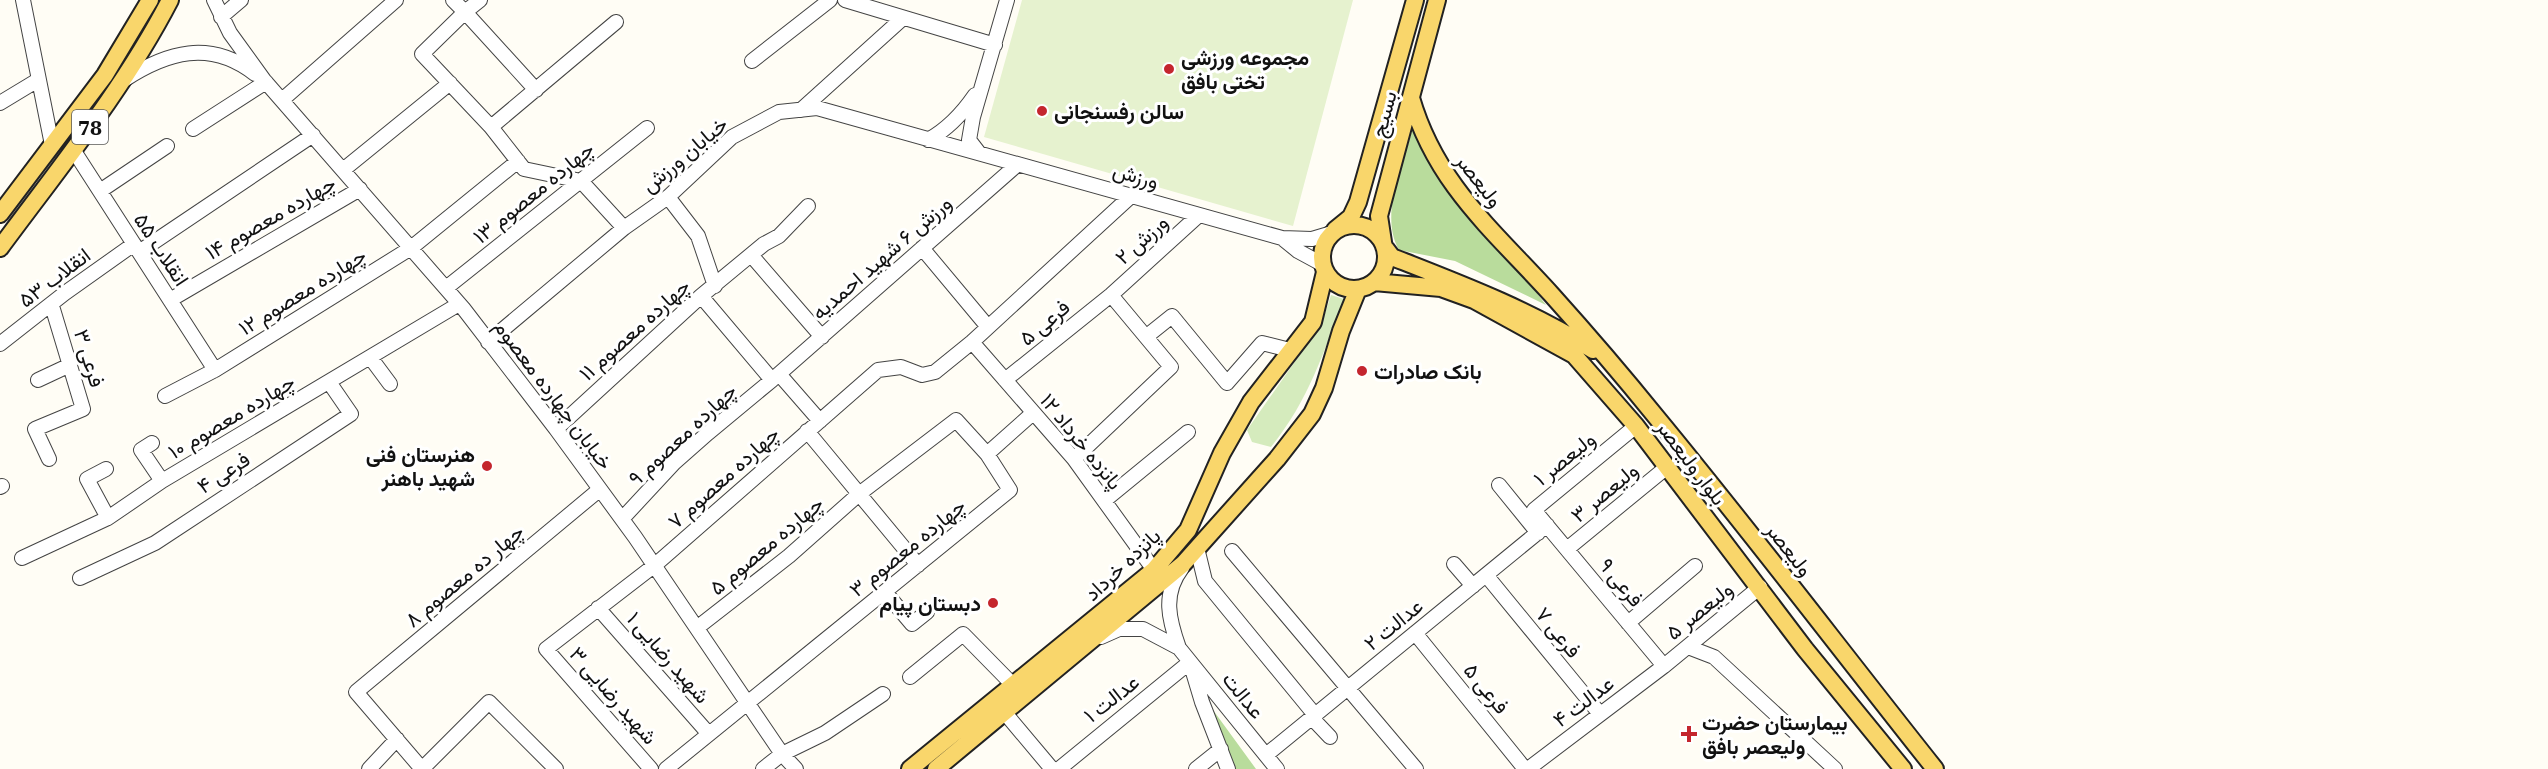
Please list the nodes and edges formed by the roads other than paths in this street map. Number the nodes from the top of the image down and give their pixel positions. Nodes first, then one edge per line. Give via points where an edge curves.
1 (22, 0) edge
2 (150, 0) edge
3 (170, 0) edge
4 (214, 0) edge
5 (241, 0) edge
6 (396, 0) edge
7 (453, 0) edge
8 (480, 0) edge
9 (830, 0) edge
10 (845, 0) edge
11 (1007, 0) edge
12 (1415, 0) edge
13 (1437, 0) edge
14 (465, 12) junction
15 (221, 17) junction
16 (1411, 17) junction
17 (903, 18) junction
18 (616, 22) dead end
19 (1431, 24) junction
20 (995, 45) junction
21 (752, 61) dead end
22 (39, 80) junction
23 (265, 81) junction
24 (985, 81) junction
25 (119, 83) junction
26 (450, 83) junction
27 (536, 90) junction
28 (1411, 98) junction
29 (282, 100) junction
30 (0, 103) edge
31 (801, 110) junction
32 (491, 127) junction
33 (647, 128) dead end
34 (193, 129) dead end
35 (313, 135) junction
36 (928, 140) junction
37 (52, 145) junction
38 (167, 146) dead end
39 (74, 151) junction
40 (979, 153) junction
41 (518, 161) junction
42 (1018, 164) junction
43 (343, 170) junction
44 (581, 181) junction
45 (20, 189) junction
46 (360, 189) junction
47 (100, 191) junction
48 (1131, 196) junction
49 (668, 197) junction
50 (34, 202) junction
51 (808, 206) dead end
52 (0, 214) edge
53 (1199, 215) junction
54 (0, 220) edge
55 (624, 228) junction
56 (1333, 232) junction
57 (10, 234) junction
58 (1282, 238) junction
59 (1384, 245) junction
60 (0, 248) edge
61 (136, 248) junction
62 (411, 248) junction
63 (922, 248) junction
64 (751, 255) junction
65 (1324, 268) junction
66 (1374, 282) junction
67 (715, 286) junction
68 (446, 288) junction
69 (1358, 289) junction
70 (1111, 295) junction
71 (701, 296) junction
72 (170, 300) junction
73 (459, 304) junction
74 (52, 306) junction
75 (988, 327) junction
76 (1147, 336) junction
77 (822, 337) junction
78 (488, 342) junction
79 (972, 342) junction
80 (0, 344) edge
81 (1290, 350) junction
82 (370, 357) junction
83 (1606, 358) junction
84 (70, 365) junction
85 (215, 370) junction
86 (776, 377) junction
87 (38, 380) dead end
88 (1005, 380) junction
89 (329, 382) junction
90 (390, 384) dead end
91 (165, 396) dead end
92 (1033, 413) junction
93 (820, 421) junction
94 (1636, 426) junction
95 (556, 429) junction
96 (807, 431) junction
97 (1188, 432) dead end
98 (141, 450) dead end
99 (987, 454) junction
100 (49, 459) dead end
101 (1074, 459) junction
102 (1667, 467) junction
103 (106, 469) dead end
104 (162, 481) junction
105 (1499, 485) dead end
106 (599, 490) junction
107 (859, 494) junction
108 (1105, 500) junction
109 (108, 518) junction
110 (622, 519) junction
111 (1542, 529) junction
112 (1196, 549) junction
113 (1567, 549) junction
114 (1232, 551) dead end
115 (22, 558) dead end
116 (1454, 564) dead end
117 (655, 565) junction
118 (918, 565) junction
119 (1695, 566) dead end
120 (1154, 570) junction
121 (1486, 575) junction
122 (80, 578) dead end
123 (1473, 586) junction
124 (1760, 587) junction
125 (885, 592) junction
126 (598, 608) junction
127 (927, 612) dead end
128 (1628, 623) junction
129 (698, 627) junction
130 (1415, 633) junction
131 (1094, 640) junction
132 (1688, 647) junction
133 (1179, 648) junction
134 (546, 649) joint
135 (1190, 662) junction
136 (1664, 666) junction
137 (910, 677) dead end
138 (1014, 686) junction
139 (1348, 688) junction
140 (883, 694) dead end
141 (748, 703) junction
142 (1005, 713) junction
143 (1600, 714) junction
144 (1314, 716) junction
145 (708, 733) junction
146 (1330, 737) dead end
147 (397, 739) junction
148 (1221, 749) junction
149 (782, 754) junction
150 (1266, 755) junction
151 (369, 769) edge
152 (423, 769) edge
153 (556, 769) edge
154 (651, 769) edge
155 (666, 769) edge
156 (763, 769) edge
157 (787, 769) edge
158 (796, 769) edge
159 (910, 769) edge
160 (936, 769) edge
161 (1052, 769) edge
162 (1059, 769) edge
163 (1196, 769) edge
164 (1228, 769) edge
165 (1278, 769) edge
166 (1416, 769) edge
167 (1526, 769) edge
168 (1835, 769) edge
169 (1903, 769) edge
170 (1935, 769) edge

1 - 22 street
2 - 37 main road, 78 via 105,75
3 - 25 main road, 78
4 - 15 street
5 - 15 street
6 - 29 street
7 - 14 street
8 - 14 street
9 - 21 street
10 - 17 street
11 - 20 street
12 - 16 main road, بسیج
13 - 19 main road, بسیج
14 - 26 street via 422,54
14 - 27 street
15 - 23 street
16 - 19 main road via 1426,16
16 - 56 main road, بسیج via 1358,202 1351,217
17 - 20 street
17 - 31 street
18 - 27 street
19 - 28 main road, بسیج
20 - 24 street
22 - 30 street
22 - 37 street
23 - 25 street via 232,60 188,53 152,62
23 - 29 street, خیابان چهارده معصوم
23 - 34 street
24 - 36 street via 962,114
24 - 40 street via 969,140
25 - 39 main road, 78
26 - 32 street
26 - 43 street
27 - 32 street
28 - 59 main road, بسیج via 1380,216
28 - 83 main road, ولیعصر via 1420,130 1436,161 1465,202
29 - 35 street, خیابان چهارده معصوم
31 - 36 street, خیابان ورزش via 817,108
31 - 49 street, خیابان ورزش via 779,112 732,137
32 - 41 street
33 - 44 street, چهارده معصوم ۱۳
35 - 43 street, خیابان چهارده معصوم
35 - 61 street, انقلاب ۵۳
36 - 40 street, خیابان ورزش
37 - 45 main road, 78
38 - 47 street
39 - 47 street, انقلاب ۵۵
39 - 50 main road, 78
40 - 42 street, ورزش
41 - 44 street via 524,169
41 - 62 street, چهارده معصوم ۱۲
42 - 48 street, ورزش
42 - 63 street, ورزش ۶ شهید احمدیه
43 - 46 street, خیابان چهارده معصوم
44 - 55 street
44 - 68 street, چهارده معصوم ۱۳
45 - 50 main road via 20,197 26,203
45 - 52 main road, 78
46 - 62 street, خیابان چهارده معصوم
46 - 72 street, چهارده معصوم ۱۴
47 - 61 street, انقلاب ۵۵
48 - 53 street, ورزش
48 - 75 street, چهارده معصوم ۷
49 - 55 street, خیابان ورزش
49 - 67 street via 698,236
50 - 57 main road, 78
51 - 64 street, چهارده معصوم ۱۱ via 779,236
53 - 58 street, ورزش
53 - 70 street, ورزش ۲
54 - 57 main road via 10,224
55 - 78 street, خیابان ورزش
56 - 58 street, ورزش via 1312,239
56 - 59 main road via 1348,225 1362,225 1374,231
56 - 65 main road via 1323,247
57 - 60 main road, 78
58 - 65 street, ورزش
59 - 66 main road via 1385,267
59 - 83 main road, ولیعصر via 1392,257 1556,327
61 - 72 street, انقلاب ۵۵
61 - 74 street, انقلاب ۵۳ via 65,293
62 - 68 street, خیابان چهارده معصوم
62 - 85 street, چهارده معصوم ۱۲
63 - 75 street
63 - 77 street, ورزش ۶ شهید احمدیه
64 - 67 street, چهارده معصوم ۱۱
64 - 77 street
65 - 69 main road via 1339,285
65 - 81 main road, پانزده خرداد via 1312,322
66 - 69 main road
66 - 94 main road, بلوار ولیعصر via 1441,288 1518,322 1574,355
67 - 71 street, چهارده معصوم ۱۱
68 - 73 street, خیابان چهارده معصوم
69 - 112 main road, پانزده خرداد via 1312,414
70 - 76 street
70 - 88 street, فرعی ۵
71 - 86 street
71 - 95 street, چهارده معصوم ۱۱
72 - 85 street, انقلاب ۵۵
73 - 78 street, خیابان چهارده معصوم
73 - 82 street, چهارده معصوم ۱۰
74 - 80 street, انقلاب ۵۳
74 - 84 street, فرعی ۳
75 - 79 street, چهارده معصوم ۷
76 - 81 street via 1172,316 1227,382 1262,343
76 - 101 street via 1171,367
77 - 86 street, ورزش ۶ شهید احمدیه
78 - 95 street, خیابان چهارده معصوم
79 - 88 street, پانزده خرداد ۱۲
79 - 93 street, چهارده معصوم ۷ via 935,372 922,375 901,367 878,370
81 - 120 main road, پانزده خرداد via 1234,429 1188,530
82 - 89 street, چهارده معصوم ۱۰
82 - 90 street
83 - 170 main road, ولیعصر via 1658,418
84 - 87 street
84 - 100 street, فرعی ۳ via 83,409 35,429
85 - 91 street
86 - 93 street
86 - 110 street, چهارده معصوم ۹ via 674,463
88 - 92 street, پانزده خرداد ۱۲
89 - 104 street, چهارده معصوم ۱۰
89 - 122 street, فرعی ۴ via 351,414 155,543
92 - 99 street
92 - 101 street, پانزده خرداد ۱۲
93 - 96 street, چهارده معصوم ۷
94 - 102 main road, بلوار ولیعصر
94 - 111 street, ولیعصر ۱ via 1534,510
95 - 106 street, خیابان چهارده معصوم
96 - 107 street
96 - 117 street, چهارده معصوم ۷
97 - 108 street
98 - 104 street
99 - 107 street, چهارده معصوم ۵ via 956,420
99 - 118 street, چهارده معصوم ۳ via 1010,490
101 - 108 street, پانزده خرداد ۱۲
102 - 113 street, ولیعصر ۳
102 - 124 main road, بلوار ولیعصر
103 - 109 street via 87,480
104 - 109 street, چهارده معصوم ۱۰
105 - 111 street, فرعی ۹
106 - 110 street, خیابان چهارده معصوم
106 - 147 street, چهار ده معصوم ۸ via 356,692
107 - 118 street
107 - 129 street, چهارده معصوم ۵ via 789,556
108 - 120 street, پانزده خرداد ۱۲
109 - 115 street, چهارده معصوم ۱۰
110 - 117 street, خیابان چهارده معصوم
111 - 113 street, فرعی ۹
111 - 121 street, عدالت ۲
112 - 131 main road, پانزده خرداد
112 - 133 street, عدالت via 1173,580 1168,601 1169,621
112 - 144 street via 1205,581
113 - 128 street, فرعی ۹
114 - 139 street
116 - 123 street
117 - 126 street, چهارده معصوم ۷
117 - 129 street, خیابان چهارده معصوم
118 - 125 street, چهارده معصوم ۳
119 - 128 street
120 - 138 main road, پانزده خرداد
121 - 123 street, عدالت ۲
121 - 143 street, فرعی ۷
123 - 130 street, عدالت ۲
124 - 132 street, ولیعصر ۵
124 - 169 main road, بلوار ولیعصر
125 - 127 street via 912,624
125 - 141 street, چهارده معصوم ۳
126 - 134 street, چهارده معصوم ۷
126 - 145 street, شهید رضایی ۱
128 - 136 street, فرعی ۹
129 - 141 street, خیابان چهارده معصوم
130 - 139 street, عدالت ۲
130 - 167 street, فرعی ۵
131 - 133 street, عدالت via 1119,629 1143,629
131 - 142 main road, پانزده خرداد
132 - 136 street, ولیعصر ۵
132 - 168 street via 1714,657
133 - 135 street, عدالت
134 - 154 street, شهید رضایی ۳
135 - 148 street
135 - 150 street, عدالت
135 - 162 street, عدالت ۱
136 - 143 street, عدالت ۴
137 - 138 street via 963,634
138 - 159 main road, پانزده خرداد
139 - 144 street, عدالت ۲
139 - 166 street
140 - 149 street via 825,733
141 - 145 street, چهارده معصوم ۳
141 - 149 street, خیابان چهارده معصوم
142 - 160 main road, پانزده خرداد
142 - 161 street
143 - 167 street, عدالت ۴
144 - 146 street
144 - 150 street, عدالت ۲
145 - 155 street, چهارده معصوم ۳
147 - 151 street
147 - 152 street
148 - 163 street
148 - 164 street
149 - 156 street
149 - 157 street
149 - 158 street
150 - 165 street, عدالت
152 - 153 street via 489,702

